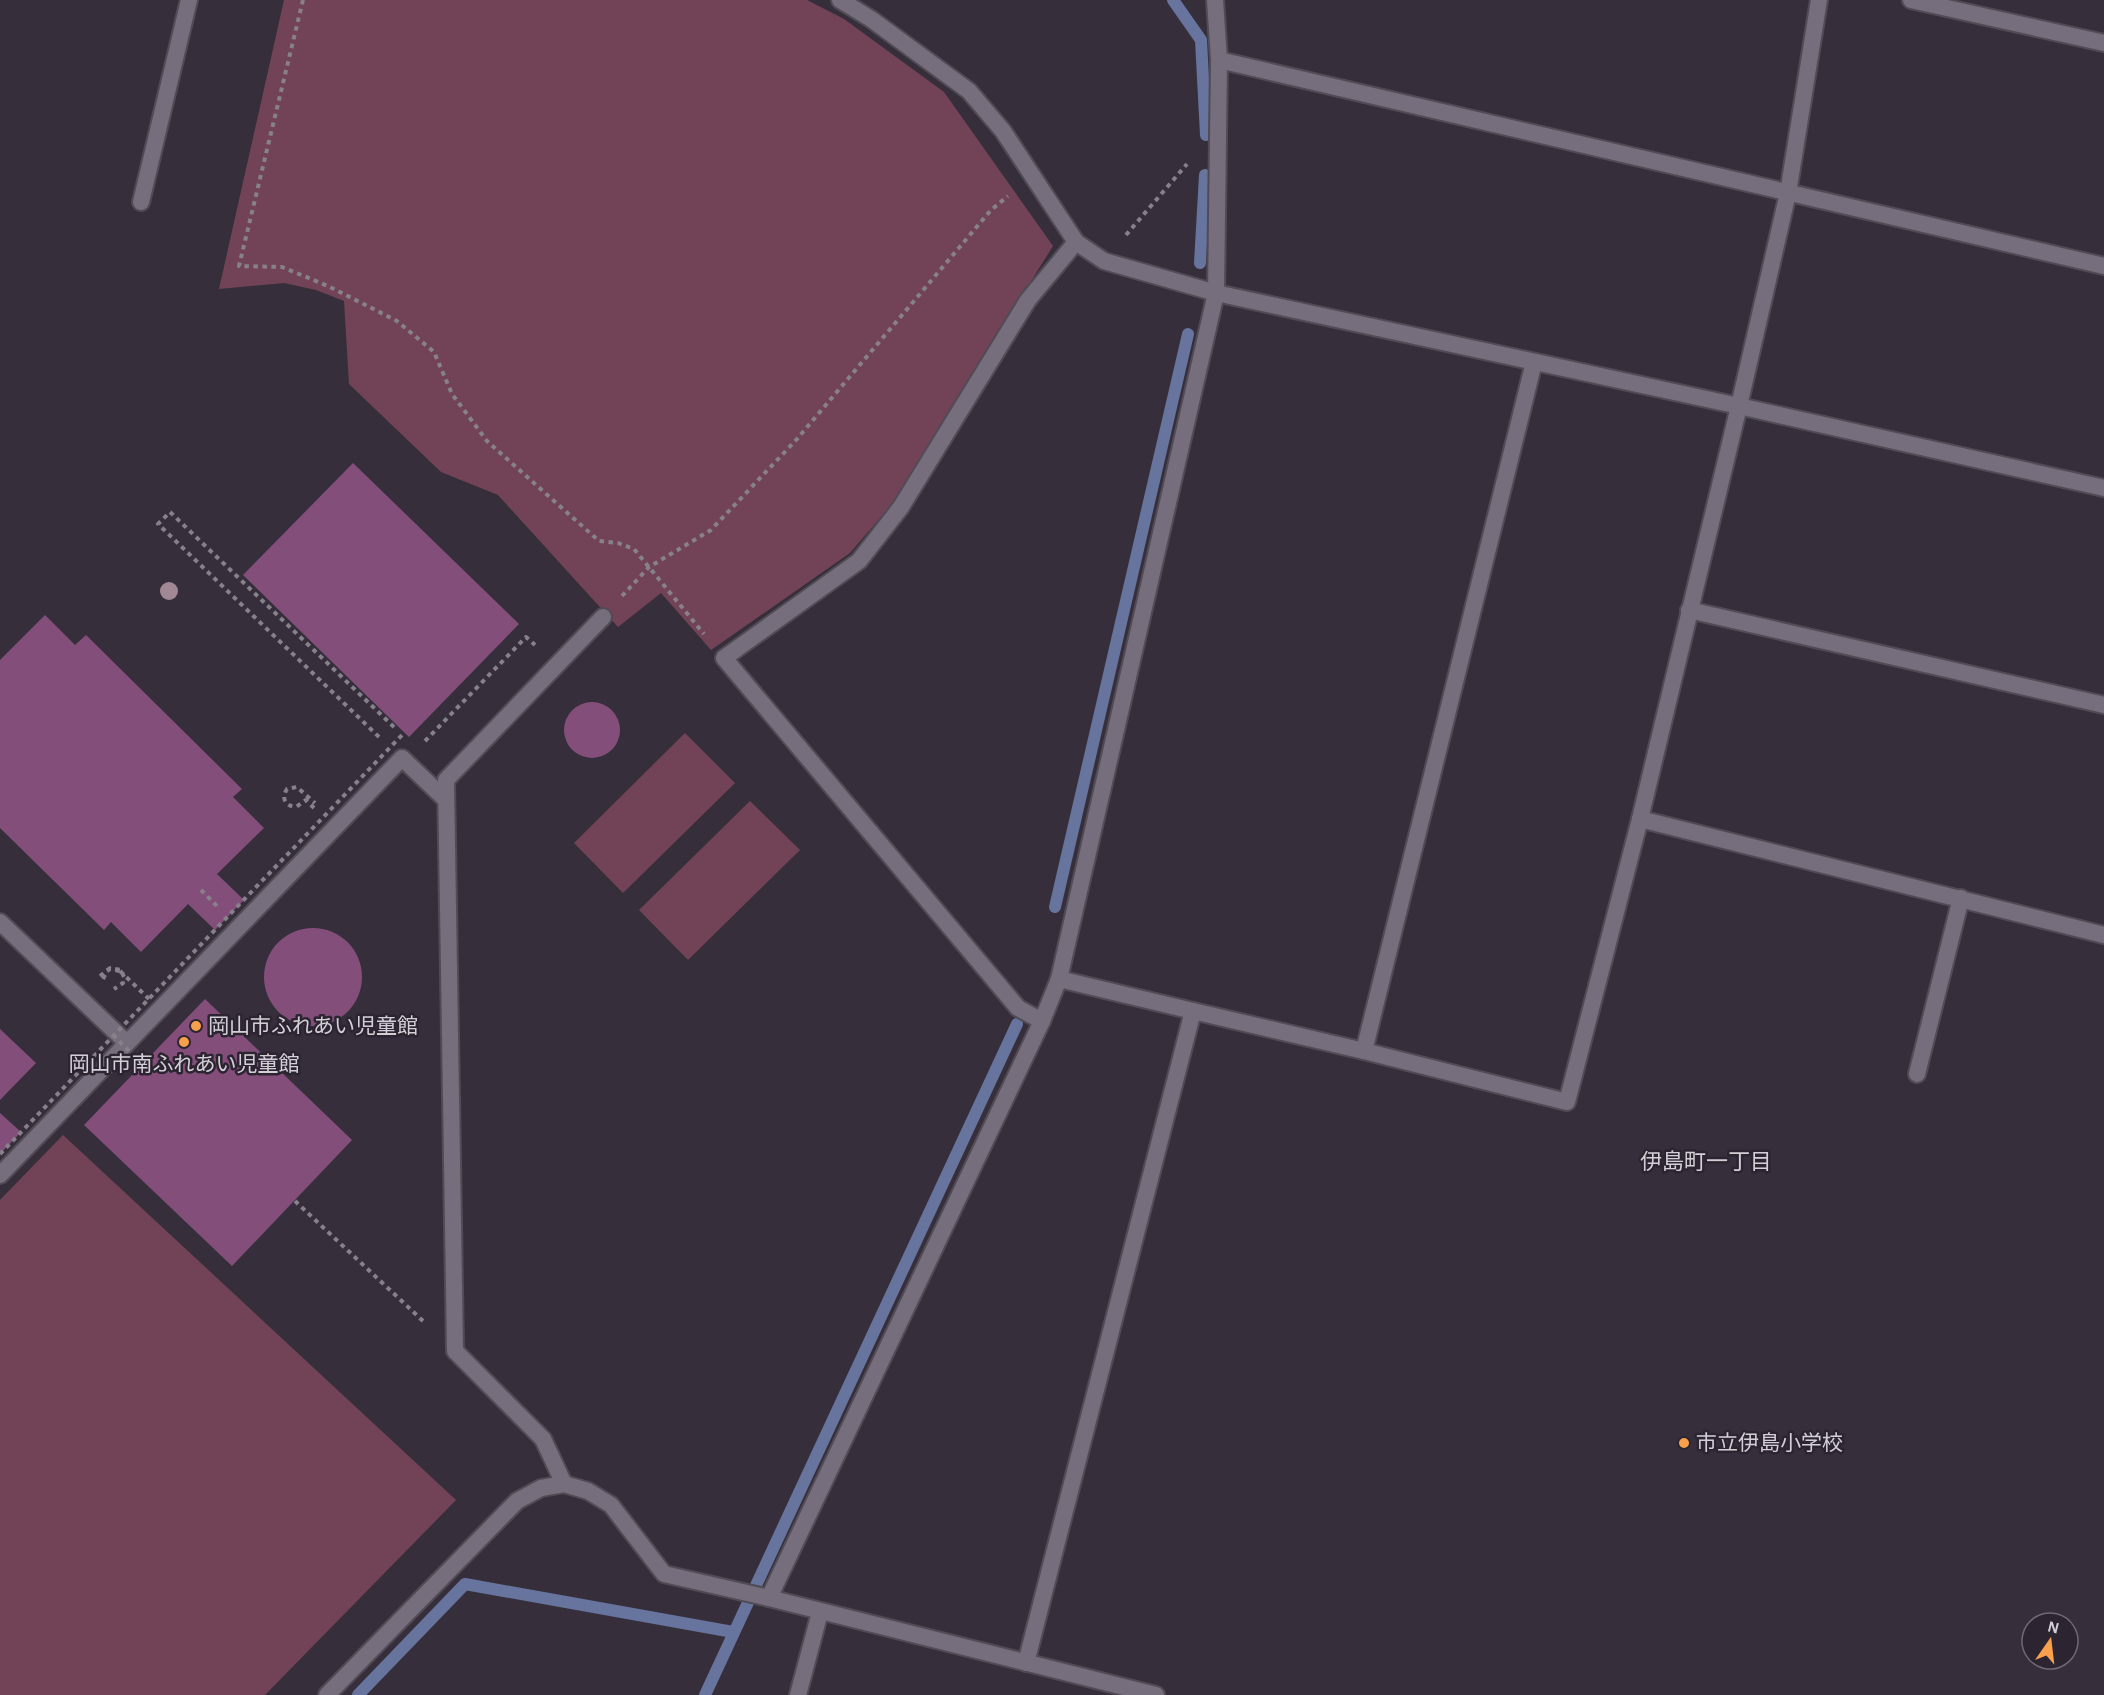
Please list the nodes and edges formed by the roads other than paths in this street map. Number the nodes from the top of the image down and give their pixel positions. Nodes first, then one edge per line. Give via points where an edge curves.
1 (189, 0) edge
2 (840, 0) edge
3 (1215, 0) edge
4 (1819, 0) edge
5 (1911, 0) edge
6 (2104, 43) edge
7 (1219, 60) junction
8 (1788, 193) junction
9 (141, 202) dead end
10 (1076, 242) junction
11 (2104, 266) edge
12 (1216, 292) junction
13 (1534, 362) junction
14 (1739, 406) junction
15 (2104, 489) edge
16 (1689, 610) junction
17 (603, 617) dead end
18 (2104, 705) edge
19 (446, 800) junction
20 (1640, 819) junction
21 (1961, 898) junction
22 (0, 922) edge
23 (2104, 935) edge
24 (1059, 979) junction
25 (1193, 1011) junction
26 (1042, 1021) junction
27 (120, 1039) junction
28 (1364, 1051) junction
29 (1917, 1074) dead end
30 (0, 1175) edge
31 (564, 1484) junction
32 (765, 1597) junction
33 (820, 1612) junction
34 (1026, 1663) junction
35 (327, 1695) edge
36 (798, 1695) edge
37 (1156, 1695) edge

1 - 9 street
2 - 10 street via 969,91 1004,131
3 - 7 street
4 - 8 street
5 - 6 street
7 - 8 street
7 - 12 street
8 - 11 street
8 - 14 street
10 - 12 street via 1104,261
10 - 26 street via 1028,300 901,507 858,561 724,658 1018,1008
12 - 13 street
12 - 24 street
13 - 14 street
13 - 28 street
14 - 15 street
14 - 16 street
16 - 18 street
16 - 20 street
17 - 19 street via 446,780
19 - 27 street via 402,758
19 - 31 street via 455,1351 543,1439
20 - 21 street
20 - 28 street via 1567,1102
21 - 23 street
21 - 29 street
22 - 27 street
24 - 25 street
24 - 26 street
25 - 28 street
25 - 34 street
26 - 32 street
27 - 30 street
31 - 32 street via 588,1491 610,1505 664,1574
31 - 35 street via 542,1488 517,1501
32 - 33 street
33 - 34 street
33 - 36 street
34 - 37 street

